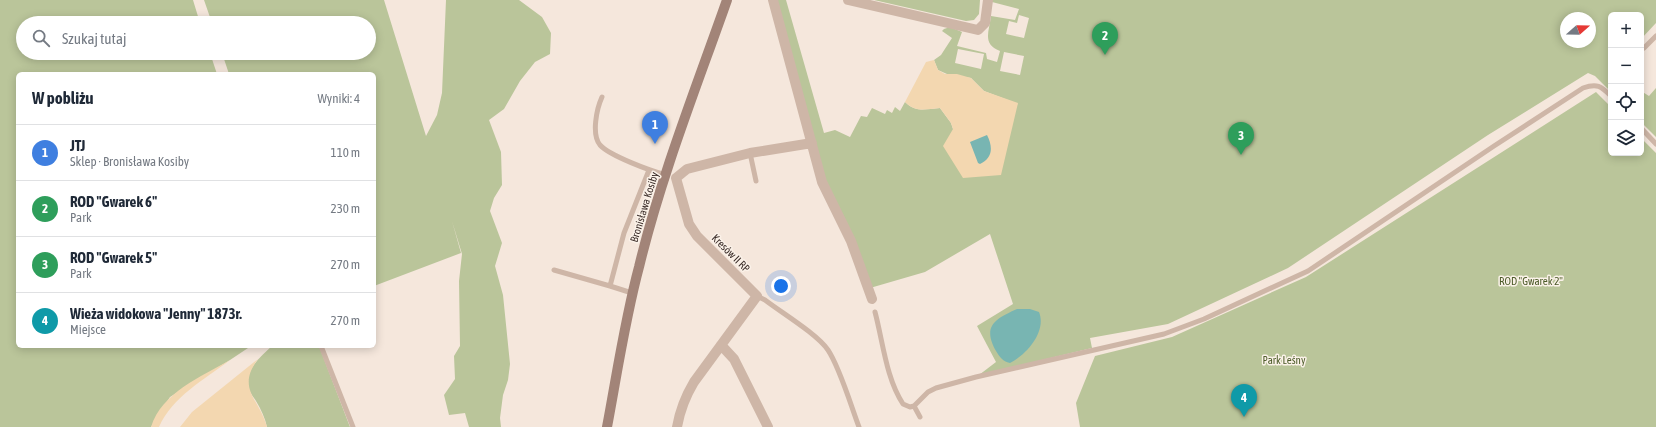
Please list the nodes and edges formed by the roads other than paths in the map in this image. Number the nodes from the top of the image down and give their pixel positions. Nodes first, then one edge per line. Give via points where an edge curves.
1 (727, 0) edge
2 (773, 0) edge
3 (848, 0) edge
4 (988, 0) edge
5 (1656, 36) edge
6 (1644, 48) dead end
7 (1608, 93) edge
8 (602, 97) dead end
9 (1644, 131) edge
10 (812, 143) junction
11 (1656, 144) edge
12 (750, 153) junction
13 (649, 170) junction
14 (666, 175) junction
15 (676, 178) junction
16 (756, 182) dead end
17 (554, 270) dead end
18 (610, 286) junction
19 (632, 293) junction
20 (757, 296) junction
21 (872, 299) dead end
22 (875, 312) dead end
23 (722, 345) junction
24 (322, 348) edge
25 (914, 406) junction
26 (920, 418) dead end
27 (353, 427) edge
28 (608, 427) edge
29 (677, 427) edge
30 (768, 427) edge
31 (859, 427) edge

1 - 14 street, Bronisława Kosiby
2 - 10 street
3 - 4 street via 978,30 985,23
5 - 6 lane
7 - 25 lane via 1593,84 1583,88 1308,271 1204,319 1164,334 936,388
8 - 13 lane via 596,119 600,144 608,151
9 - 11 lane
10 - 12 street, Bronisława Kosiby
10 - 21 street via 822,182 851,241
12 - 15 street, Bronisława Kosiby via 687,169
12 - 16 lane
13 - 14 lane
13 - 18 lane via 624,233
14 - 15 street
14 - 19 street, Bronisława Kosiby
15 - 20 street, Kresów II RP via 690,224 697,236
17 - 18 lane
18 - 19 lane
19 - 28 street, Bronisława Kosiby
20 - 23 street
20 - 31 lane via 828,350
22 - 25 lane via 896,390 903,404
23 - 29 street via 686,395
23 - 30 street via 734,360
24 - 27 lane
25 - 26 lane

